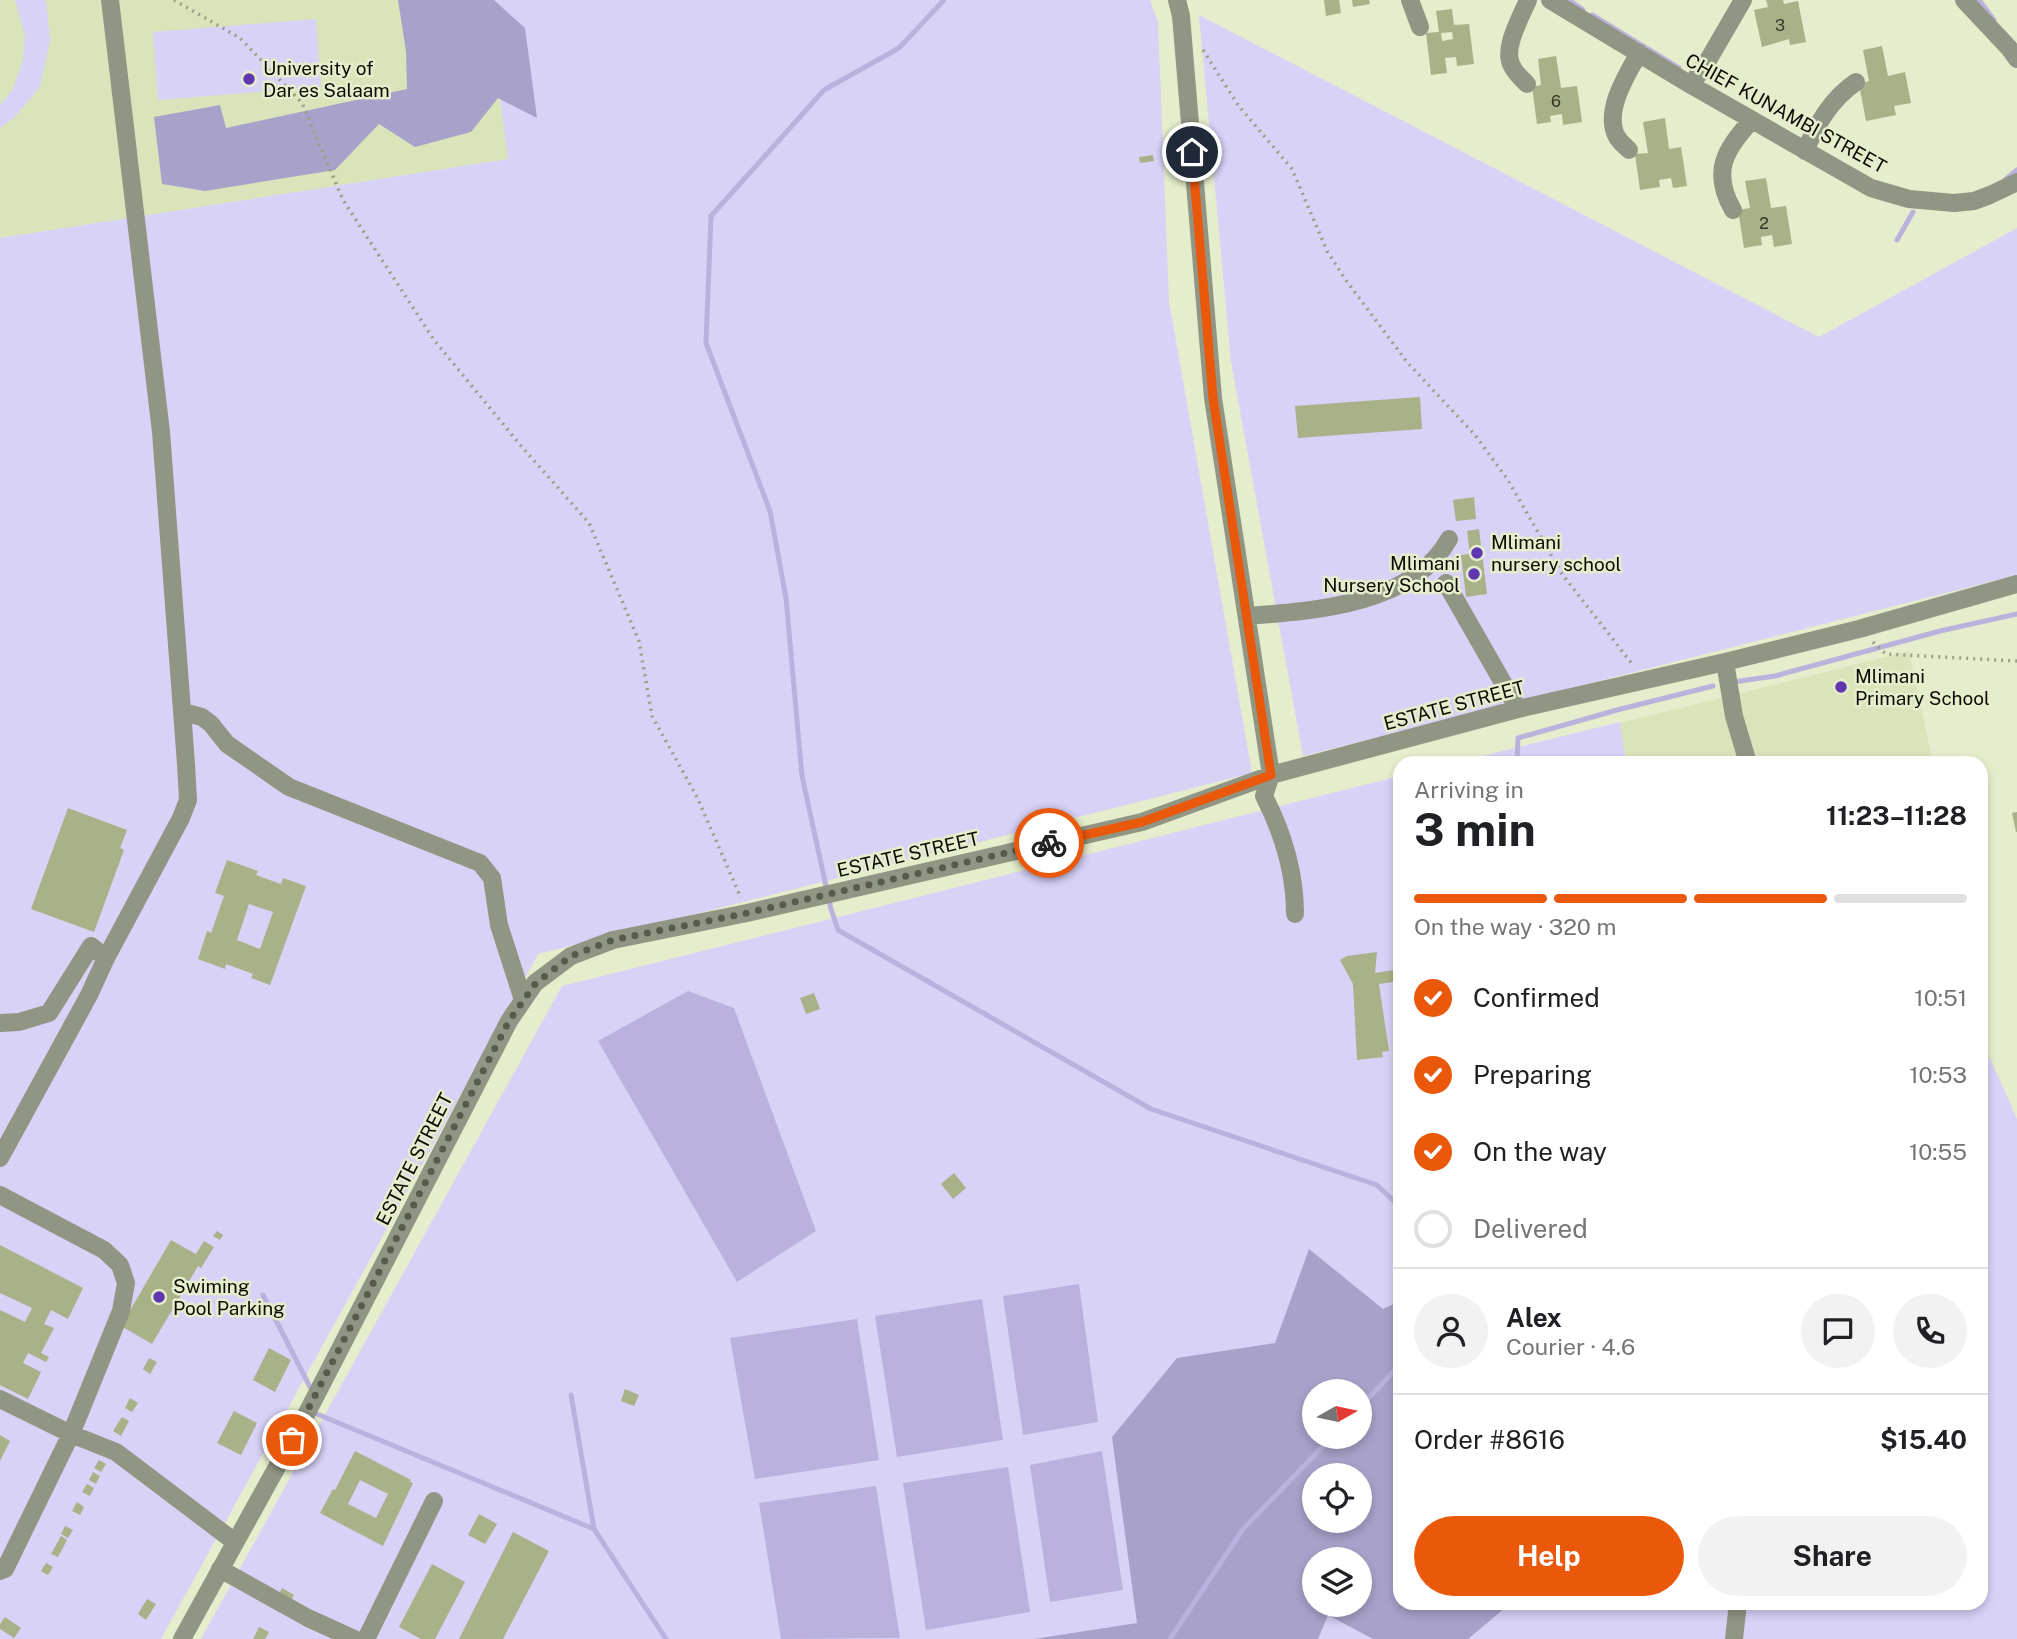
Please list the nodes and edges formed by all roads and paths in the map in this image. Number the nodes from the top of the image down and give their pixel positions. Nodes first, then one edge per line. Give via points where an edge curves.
1 (110, 0) edge
2 (174, 0) edge
3 (1177, 0) edge
4 (1410, 0) edge
5 (1528, 0) edge
6 (1550, 0) edge
7 (1743, 0) edge
8 (1964, 0) edge
9 (1572, 5) edge
10 (1420, 27) dead end
11 (1202, 50) dead end
12 (1639, 53) junction
13 (2017, 59) edge
14 (1856, 82) dead end
15 (1527, 84) dead end
16 (1691, 85) junction
17 (1752, 120) junction
18 (1629, 150) dead end
19 (1805, 151) junction
20 (2017, 182) edge
21 (1733, 210) dead end
22 (1449, 539) dead end
23 (1446, 583) dead end
24 (2017, 584) edge
25 (1247, 616) junction
26 (1859, 629) junction
27 (2017, 661) edge
28 (1725, 662) junction
29 (1645, 680) junction
30 (1518, 709) junction
31 (183, 712) junction
32 (1746, 756) edge
33 (1271, 775) junction
34 (747, 913) junction
35 (1295, 914) dead end
36 (106, 958) junction
37 (523, 1000) junction
38 (0, 1023) edge
39 (0, 1157) edge
40 (0, 1195) edge
41 (0, 1399) edge
42 (71, 1434) junction
43 (434, 1501) dead end
44 (235, 1542) junction
45 (220, 1569) junction
46 (0, 1571) edge
47 (1737, 1610) edge
48 (182, 1639) edge
49 (354, 1639) edge
50 (366, 1639) edge
51 (1734, 1639) edge

1 - 31 street via 161,432
2 - 34 path via 240,38 302,103 343,200 433,340 589,523 639,641 652,716 697,797
3 - 25 street via 1213,398
4 - 10 street
5 - 15 street via 1508,55 1510,65
6 - 9 street, CHIEF KUNAMBI STREET
7 - 16 street
8 - 13 street
9 - 12 street, CHIEF KUNAMBI STREET
11 - 29 path via 1238,105 1292,169 1327,251 1345,279 1407,362 1475,435 1508,480 1562,574
12 - 16 street, CHIEF KUNAMBI STREET
12 - 18 street via 1614,106 1617,137
14 - 19 street via 1832,103
16 - 17 street, CHIEF KUNAMBI STREET
17 - 19 street, CHIEF KUNAMBI STREET
17 - 21 street via 1735,138 1723,163 1722,187
19 - 20 street, CHIEF KUNAMBI STREET via 1871,188 1909,199 1974,201
22 - 25 street via 1440,555 1409,579 1380,593 1298,612
23 - 30 street
24 - 26 street, ESTATE STREET
25 - 33 street
26 - 27 path via 1886,654
26 - 28 street, ESTATE STREET
28 - 29 street, ESTATE STREET
28 - 32 street
29 - 30 street, ESTATE STREET
30 - 33 street, ESTATE STREET
31 - 36 street via 188,800
31 - 37 street via 202,717 227,744 289,787 480,863 492,878 499,925
33 - 34 street, ESTATE STREET via 1142,822
33 - 35 street via 1264,796 1291,869
34 - 37 street, ESTATE STREET via 613,940 571,956 535,984
36 - 38 street via 91,946 49,1013
36 - 39 street
37 - 44 street, ESTATE STREET
40 - 42 street via 104,1251 120,1265 126,1283 121,1311
41 - 42 street
42 - 44 street via 116,1452
42 - 46 street via 5,1569
43 - 50 street
44 - 45 street, ESTATE STREET
45 - 48 street, ESTATE STREET
45 - 49 street
47 - 51 street

